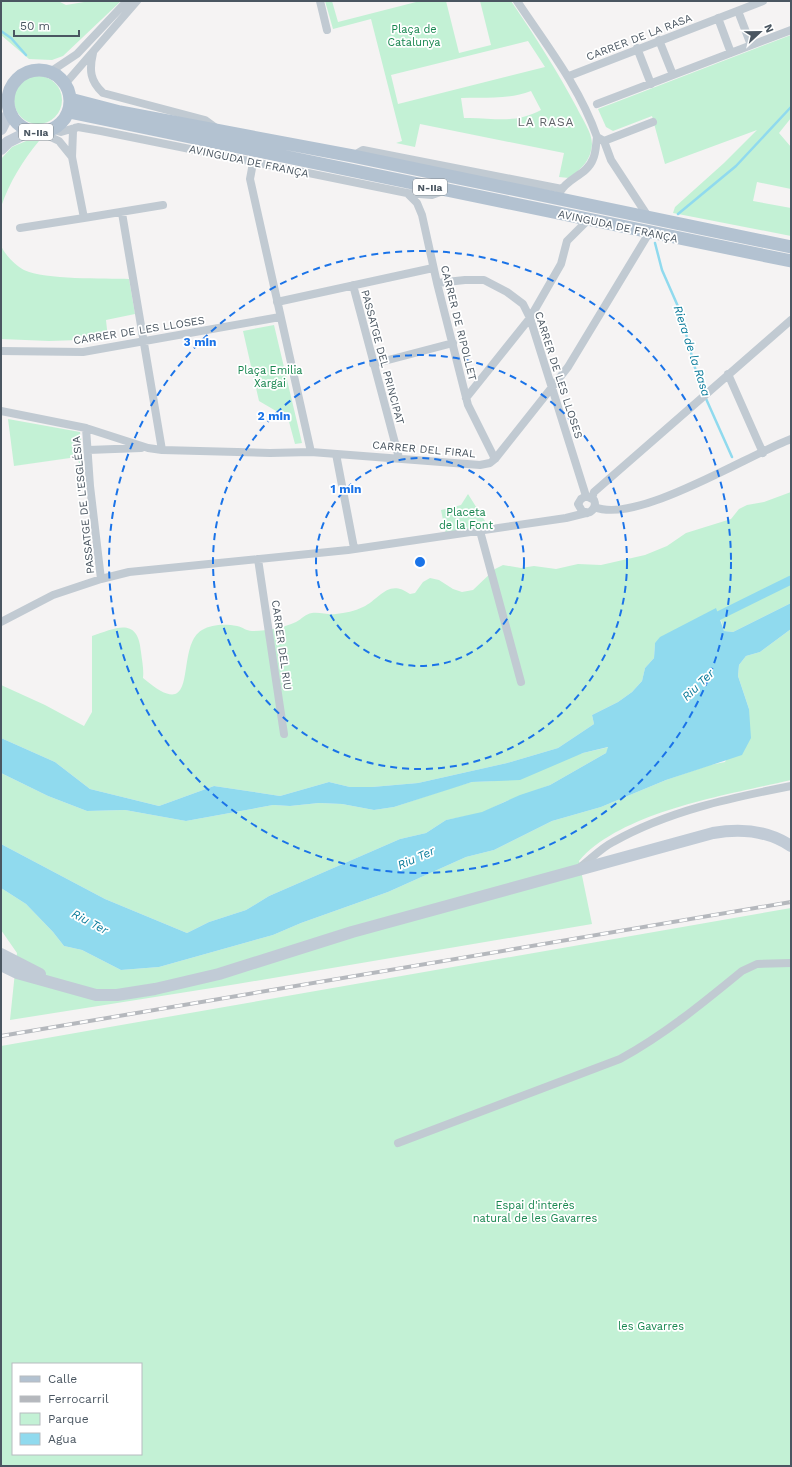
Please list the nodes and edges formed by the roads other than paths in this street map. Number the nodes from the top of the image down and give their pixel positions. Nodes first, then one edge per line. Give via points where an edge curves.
1 (127, 1) edge
2 (137, 1) edge
3 (320, 1) edge
4 (517, 1) edge
5 (763, 1) edge
6 (738, 11) junction
7 (718, 18) junction
8 (328, 30) dead end
9 (791, 30) edge
10 (659, 40) junction
11 (751, 45) junction
12 (637, 48) junction
13 (93, 53) junction
14 (731, 53) junction
15 (50, 72) junction
16 (569, 76) junction
17 (673, 76) junction
18 (65, 84) junction
19 (651, 84) junction
20 (7, 85) edge
21 (597, 104) dead end
22 (6, 106) edge
23 (70, 106) junction
24 (653, 122) dead end
25 (75, 128) junction
26 (1, 129) edge
27 (54, 130) junction
28 (220, 131) junction
29 (35, 132) junction
30 (601, 139) junction
31 (1, 149) edge
32 (353, 156) junction
33 (72, 157) junction
34 (253, 163) junction
35 (478, 172) junction
36 (488, 185) junction
37 (562, 189) junction
38 (445, 190) junction
39 (407, 193) junction
40 (552, 198) junction
41 (163, 205) dead end
42 (122, 213) junction
43 (84, 218) junction
44 (649, 219) junction
45 (588, 220) junction
46 (20, 228) dead end
47 (649, 233) junction
48 (791, 248) edge
49 (791, 261) edge
50 (433, 268) junction
51 (437, 283) junction
52 (353, 285) junction
53 (277, 302) junction
54 (280, 317) junction
55 (530, 318) junction
56 (791, 320) edge
57 (144, 341) junction
58 (453, 343) junction
59 (1, 351) edge
60 (373, 364) junction
61 (728, 374) junction
62 (553, 388) junction
63 (466, 398) junction
64 (1, 412) edge
65 (86, 428) junction
66 (791, 439) edge
67 (148, 448) junction
68 (88, 450) junction
69 (162, 450) junction
70 (311, 452) junction
71 (763, 453) junction
72 (336, 454) junction
73 (399, 458) junction
74 (495, 459) junction
75 (589, 497) junction
76 (595, 507) junction
77 (587, 513) junction
78 (480, 531) junction
79 (354, 548) junction
80 (258, 559) junction
81 (101, 579) junction
82 (1, 622) edge
83 (521, 682) dead end
84 (284, 734) dead end
85 (791, 786) edge
86 (791, 846) edge
87 (575, 871) junction
88 (1, 954) edge
89 (791, 963) edge
90 (1, 965) edge
91 (62, 985) junction
92 (398, 1143) dead end

1 - 15 street via 77,54
2 - 13 street
3 - 8 street
4 - 16 street
5 - 6 street, CARRER DE LA RASA
6 - 7 street, CARRER DE LA RASA
6 - 11 street
7 - 10 street, CARRER DE LA RASA
7 - 14 street
9 - 11 street
10 - 12 street, CARRER DE LA RASA
10 - 17 street
11 - 14 street
12 - 16 street, CARRER DE LA RASA
12 - 19 street
13 - 18 street
13 - 28 street, AVINGUDA DE FRANÇA via 91,78 94,85 103,93 205,120
14 - 17 street
15 - 18 main road
15 - 20 main road via 29,72
16 - 30 street
17 - 19 street
18 - 23 main road
19 - 21 street
20 - 22 main road via 9,94
22 - 26 street
22 - 29 main road, N-IIa via 17,123
23 - 27 main road, N-IIa
23 - 28 main road, AVINGUDA DE FRANÇA / N-IIa via 120,112
23 - 38 main road, AVINGUDA DE FRANÇA / N-IIa
24 - 30 street
25 - 27 street, AVINGUDA DE FRANÇA via 61,132
25 - 33 street
25 - 34 street, AVINGUDA DE FRANÇA via 157,142
27 - 29 main road, N-IIa
28 - 32 main road, AVINGUDA DE FRANÇA / N-IIa
29 - 31 street via 8,142
29 - 33 street via 59,141
30 - 37 street via 594,159 581,174 562,186
30 - 44 street via 611,160
32 - 35 street, AVINGUDA DE FRANÇA via 364,150
32 - 36 main road, AVINGUDA DE FRANÇA / N-IIa
33 - 43 street
34 - 39 street, AVINGUDA DE FRANÇA
34 - 53 street via 250,179
35 - 36 street
35 - 37 street, AVINGUDA DE FRANÇA
36 - 40 main road, AVINGUDA DE FRANÇA / N-IIa
37 - 40 street, AVINGUDA DE FRANÇA
38 - 39 street, AVINGUDA DE FRANÇA via 432,195
38 - 45 main road, AVINGUDA DE FRANÇA / N-IIa
39 - 50 street, CARRER DE RIPOLLET via 417,203 422,215
40 - 44 main road, AVINGUDA DE FRANÇA / N-IIa
41 - 42 street
42 - 43 street
42 - 57 street
43 - 46 street
44 - 48 main road, AVINGUDA DE FRANÇA / N-IIa
45 - 47 main road, AVINGUDA DE FRANÇA / N-IIa
45 - 55 street via 567,241 561,264
47 - 49 main road, AVINGUDA DE FRANÇA / N-IIa
47 - 62 street
50 - 51 street, CARRER DE RIPOLLET
50 - 52 street
51 - 55 street, CARRER DE LES LLOSES via 484,280 523,304
51 - 58 street, CARRER DE RIPOLLET
52 - 53 street
52 - 60 street, PASSATGE DEL PRINCIPAT
53 - 54 street
54 - 57 street, CARRER DE LES LLOSES
54 - 70 street
55 - 62 street, CARRER DE LES LLOSES
55 - 63 street
56 - 61 street
57 - 59 street, CARRER DE LES LLOSES via 83,352
57 - 69 street
58 - 60 street
58 - 63 street, CARRER DE RIPOLLET
60 - 73 street, PASSATGE DEL PRINCIPAT
61 - 71 street
61 - 75 street
62 - 74 street
62 - 75 street, CARRER DE LES LLOSES
63 - 74 street, CARRER DE RIPOLLET
64 - 65 street, CARRER DEL FIRAL
65 - 67 street, CARRER DEL FIRAL
65 - 68 street, PASSATGE DE L'ESGLÉSIA
66 - 71 street
67 - 68 street, CARRER DEL FIRAL
67 - 69 street, CARRER DEL FIRAL
68 - 81 street, PASSATGE DE L'ESGLÉSIA
69 - 70 street, CARRER DEL FIRAL via 270,454
70 - 72 street, CARRER DEL FIRAL
71 - 76 street via 657,500 604,511
72 - 73 street, CARRER DEL FIRAL
72 - 79 street
73 - 74 street, CARRER DEL FIRAL via 480,465
75 - 76 street via 595,502
75 - 77 street via 581,499 578,504 580,509
76 - 77 street
77 - 78 street
78 - 79 street
78 - 83 street
79 - 80 street
80 - 81 street via 129,572
80 - 84 street, CARRER DEL RIU
81 - 82 street via 53,595
85 - 87 street via 733,797 654,822 611,842
86 - 87 street via 763,833 745,830 723,832
87 - 91 street via 360,930 176,985 104,996
88 - 91 street
89 - 92 street via 757,964 742,971 658,1036 620,1059
90 - 91 street via 17,973

